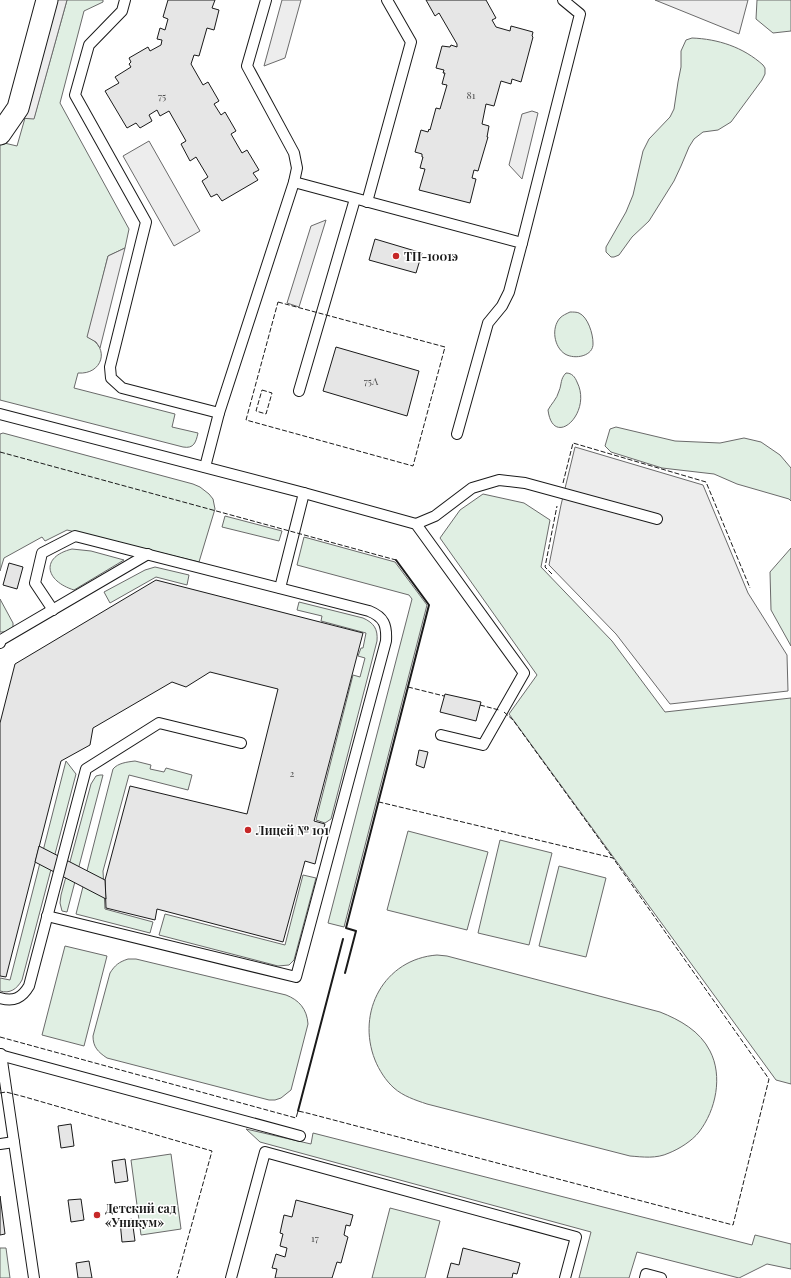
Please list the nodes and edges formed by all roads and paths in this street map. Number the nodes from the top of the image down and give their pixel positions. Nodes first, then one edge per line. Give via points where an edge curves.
1 (46, 0) edge
2 (125, 0) edge
3 (266, 0) edge
4 (387, 0) edge
5 (563, 0) edge
6 (0, 134) edge
7 (294, 182) junction
8 (355, 198) junction
9 (367, 202) junction
10 (522, 243) junction
11 (299, 391) dead end
12 (219, 413) junction
13 (0, 414) edge
14 (457, 434) dead end
15 (204, 467) junction
16 (304, 493) junction
17 (657, 519) dead end
18 (416, 524) junction
19 (148, 554) junction
20 (280, 588) junction
21 (53, 610) junction
22 (0, 643) edge
23 (441, 735) dead end
24 (241, 743) dead end
25 (47, 916) junction
26 (0, 998) edge
27 (1, 1054) edge
28 (300, 1136) dead end
29 (14, 1142) junction
30 (0, 1144) edge
31 (34, 1278) edge
32 (231, 1278) edge
33 (565, 1278) edge
34 (645, 1278) edge
35 (661, 1278) edge

1 - 6 street via 18,108
2 - 12 lane via 122,11 89,45 75,95 146,222 110,367 111,378 122,388
3 - 7 lane via 247,66 294,153 297,168
4 - 9 lane via 411,42
5 - 10 lane via 580,14
7 - 8 lane
7 - 12 lane
8 - 9 lane
8 - 11 lane
9 - 10 lane
10 - 14 lane via 509,292 502,306 488,323
12 - 15 lane
13 - 15 lane
15 - 16 lane
16 - 18 lane
16 - 20 lane
17 - 18 lane via 526,483 499,480 472,488 435,516
18 - 23 lane via 524,673 483,745
19 - 20 lane
19 - 21 lane
19 - 21 lane via 75,536 42,553 35,583
20 - 25 lane via 369,610 380,617 387,629 296,977
21 - 22 lane via 1,640
24 - 25 lane via 159,723 86,769
25 - 26 lane via 25,992 13,1000
27 - 28 lane
27 - 29 lane
29 - 30 lane
29 - 31 lane
32 - 33 lane via 265,1152 576,1237
34 - 35 lane via 646,1274

